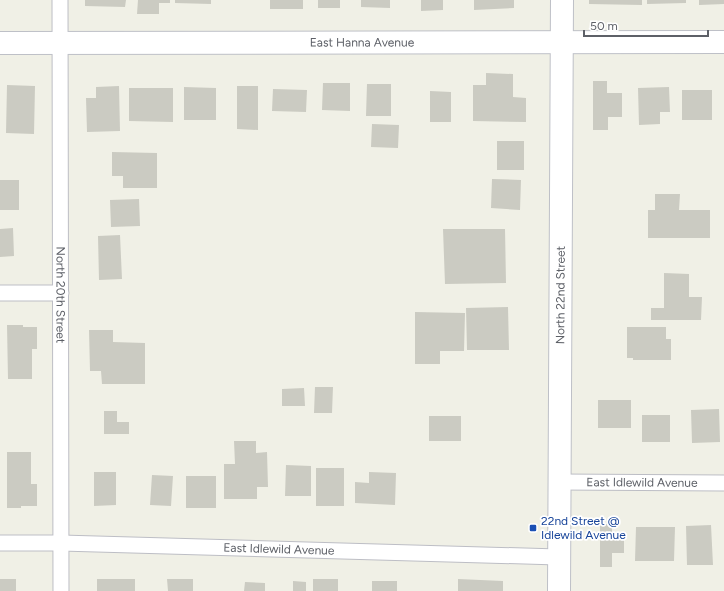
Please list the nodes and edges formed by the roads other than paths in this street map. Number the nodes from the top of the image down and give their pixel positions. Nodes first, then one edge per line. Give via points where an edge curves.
1 (60, 0) edge
2 (562, 0) edge
3 (562, 42) junction
4 (724, 42) edge
5 (0, 43) edge
6 (61, 43) junction
7 (0, 293) edge
8 (61, 293) junction
9 (559, 482) junction
10 (724, 482) edge
11 (61, 542) junction
12 (0, 543) edge
13 (558, 557) junction
14 (61, 591) edge
15 (559, 591) edge

1 - 6 street, North 20th Street
2 - 3 street, North 22nd Street
3 - 4 street, East Hanna Avenue
3 - 6 street, East Hanna Avenue
3 - 9 street, North 22nd Street
5 - 6 street, East Hanna Avenue
6 - 8 street, North 20th Street
7 - 8 street
8 - 11 street, North 20th Street
9 - 10 street, East Idlewild Avenue
9 - 13 street, North 22nd Street
11 - 12 street, East Idlewild Avenue
11 - 13 street, East Idlewild Avenue
11 - 14 street, North 20th Street
13 - 15 street, North 22nd Street

